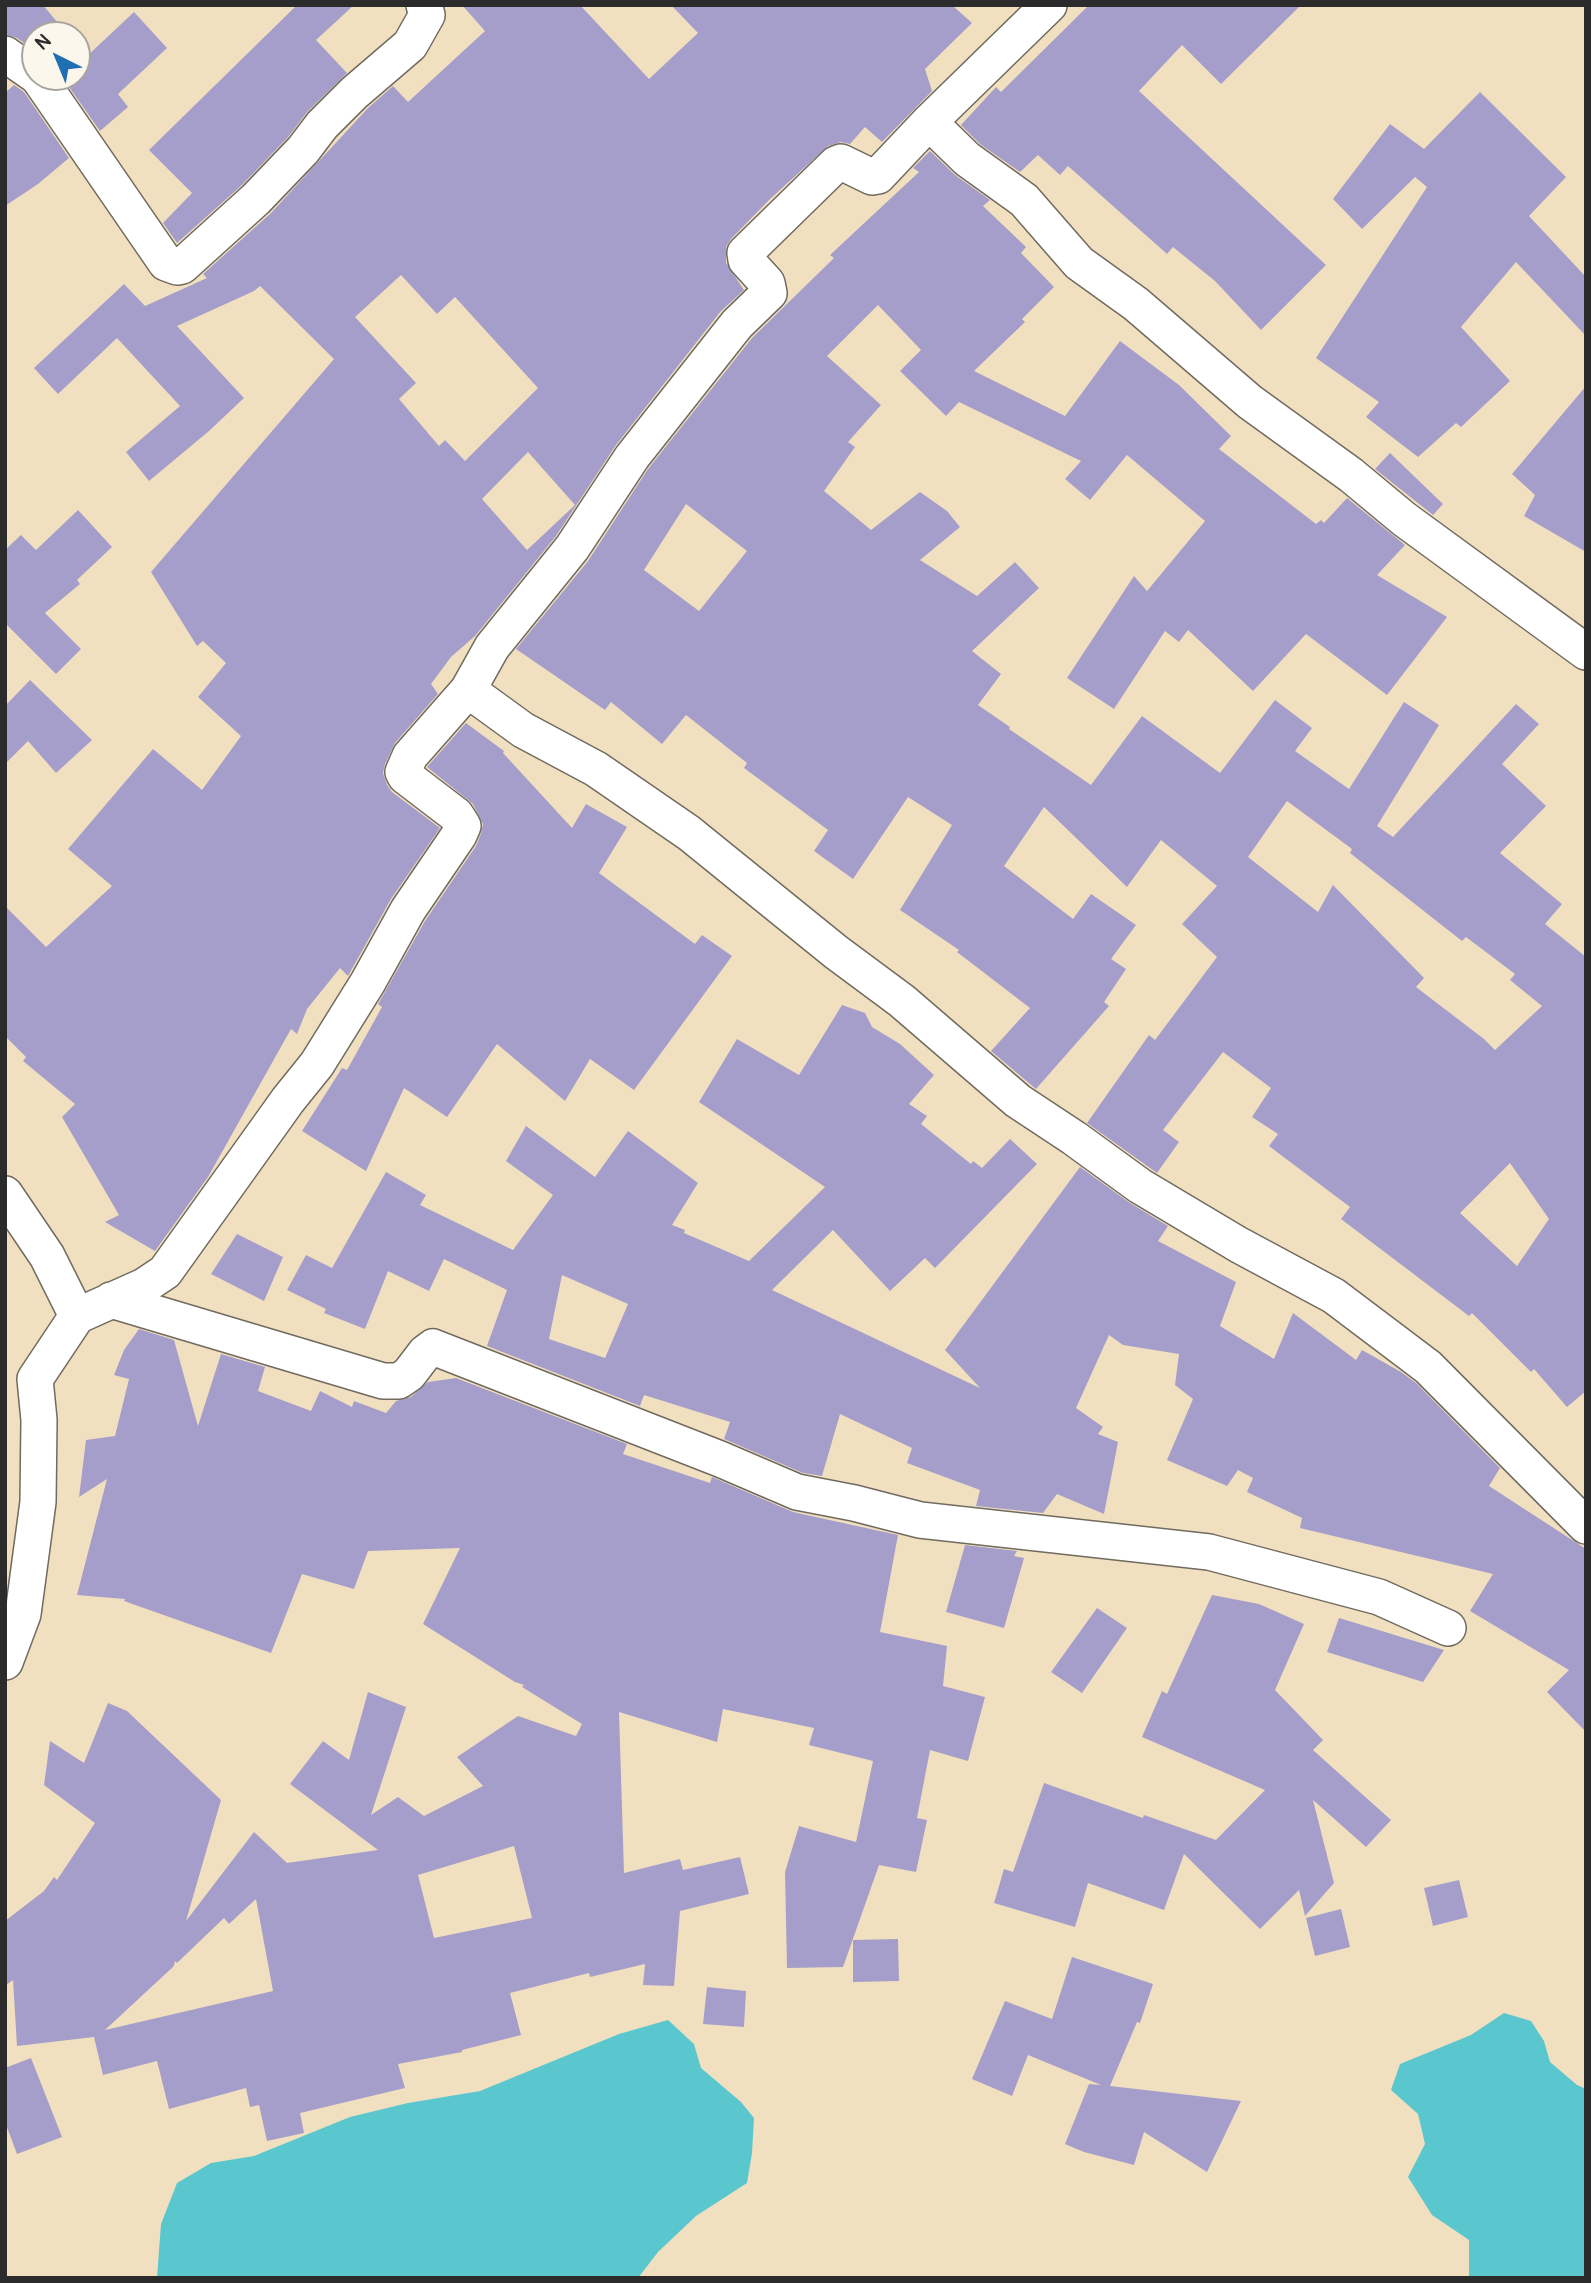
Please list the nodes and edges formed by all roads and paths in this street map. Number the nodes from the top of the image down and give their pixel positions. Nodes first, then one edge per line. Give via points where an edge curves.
1 (424, 5) edge
2 (1049, 5) edge
3 (5, 54) edge
4 (21, 65) edge
5 (46, 91) edge
6 (929, 122) junction
7 (1586, 652) edge
8 (468, 690) junction
9 (5, 1194) edge
10 (111, 1300) junction
11 (77, 1316) junction
12 (20, 1380) edge
13 (1586, 1526) edge
14 (1448, 1628) dead end
15 (5, 1662) edge

1 - 5 street via 427,15 410,45 354,93 256,199 183,266 166,263 153,247
2 - 6 street
3 - 4 street
6 - 7 street via 967,159 1024,200 1079,263 1136,304 1250,402
6 - 8 street via 878,176 836,164 745,253 769,293 737,324 632,457 572,548 492,648
8 - 10 street via 410,756 403,772 456,815 463,826 459,835 408,910 317,1064 165,1272
8 - 13 street via 523,730 596,769 689,833 902,1001 1018,1101 1140,1186 1334,1296 1428,1367
9 - 11 street via 47,1256
10 - 11 street
10 - 14 street via 383,1381 399,1381 410,1374 433,1347 797,1492 920,1520 1209,1552 1379,1597
11 - 12 street
12 - 15 street via 39,1420 38,1502 23,1614

